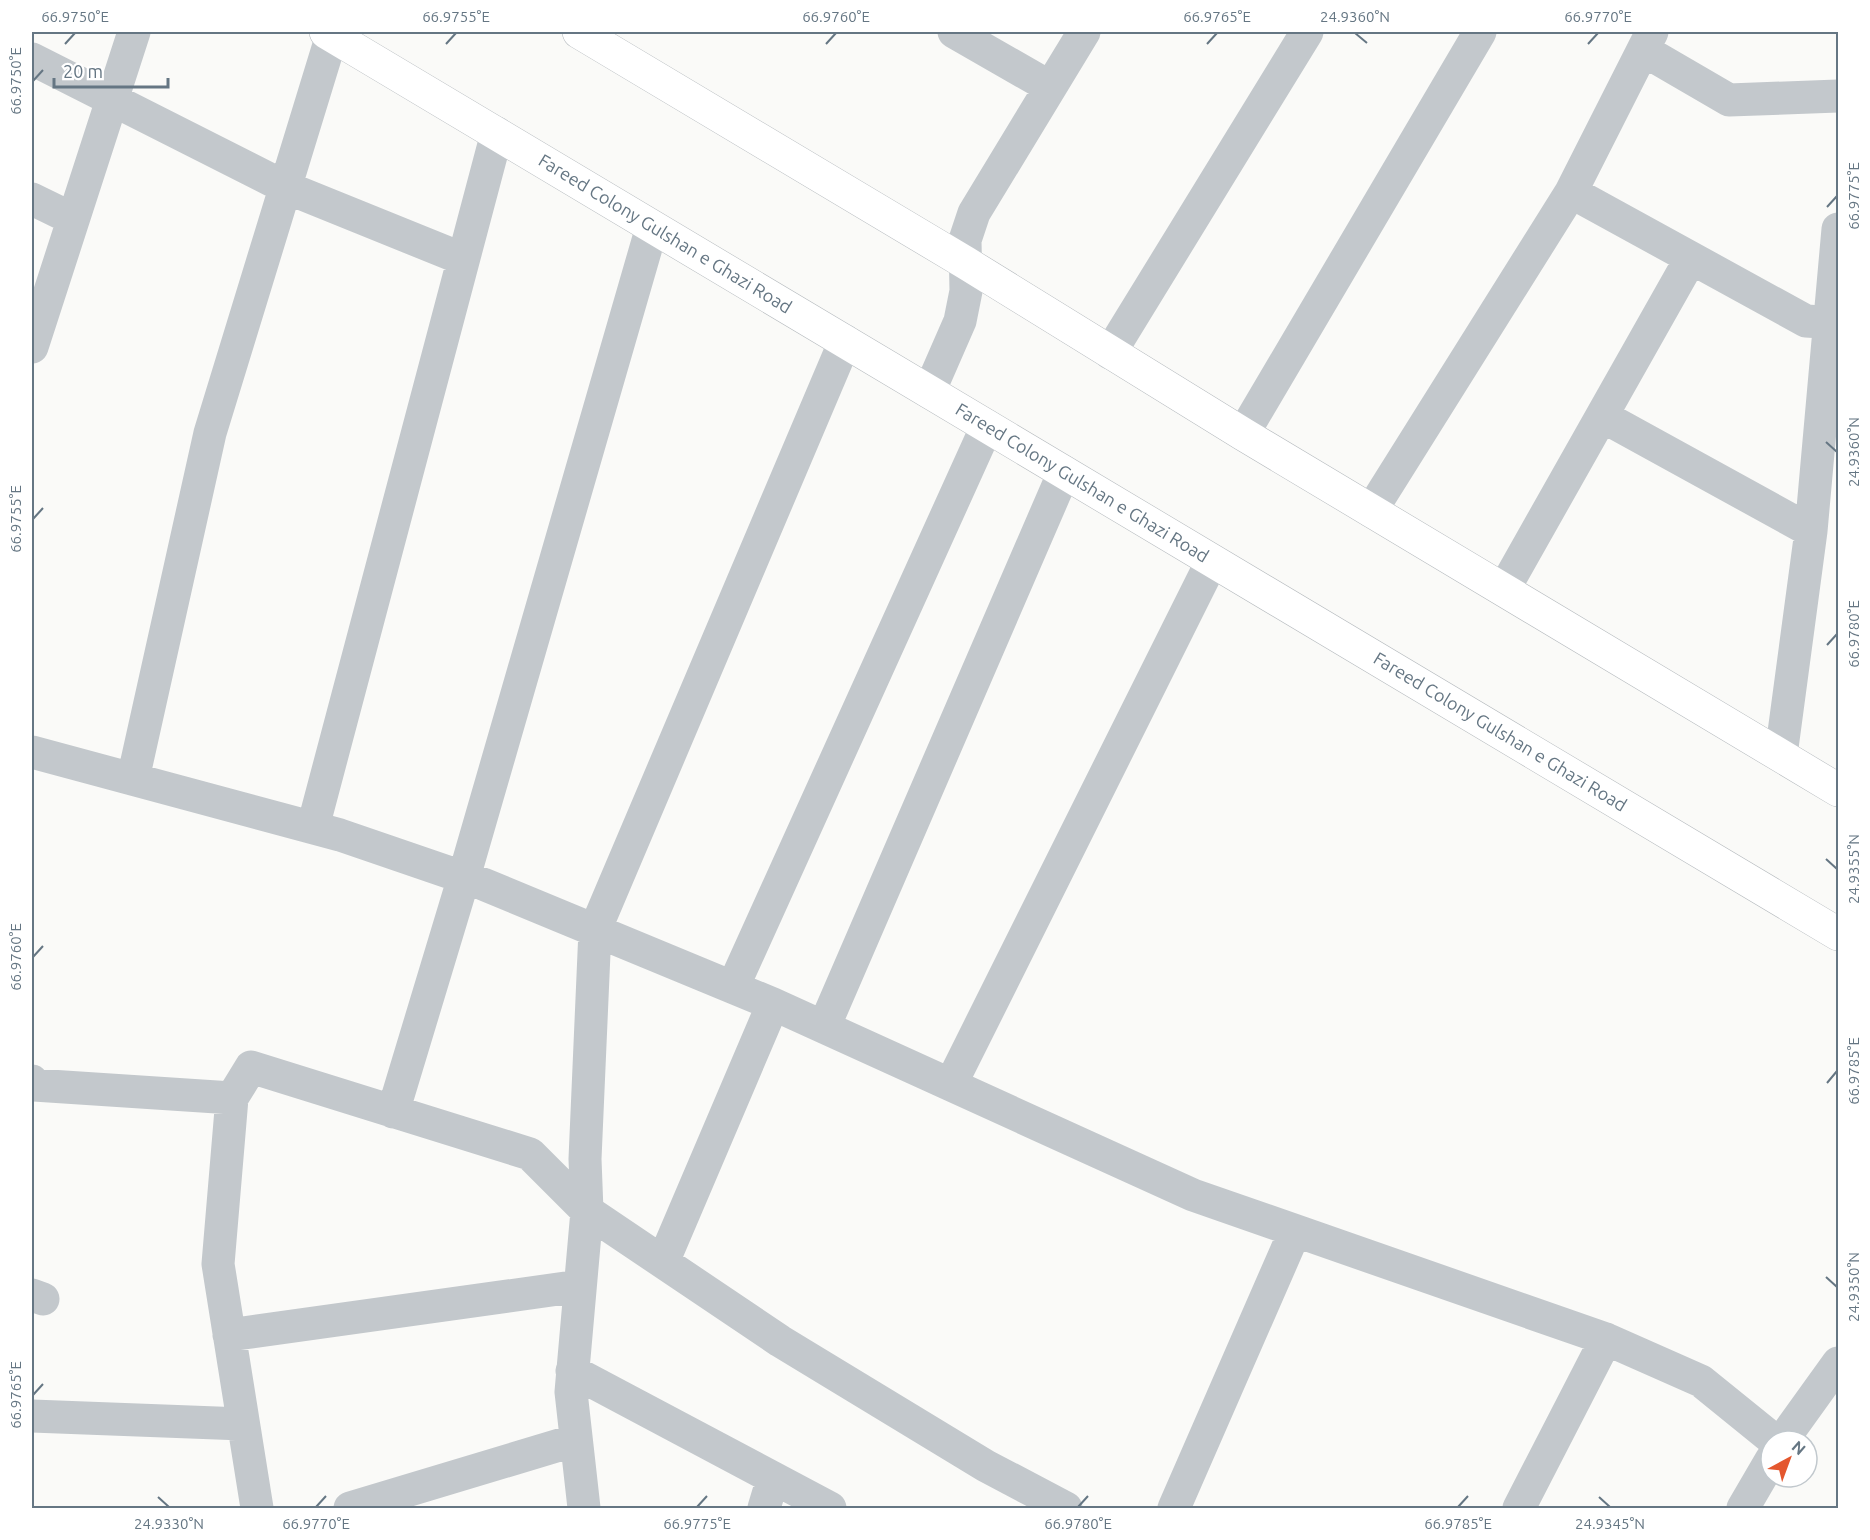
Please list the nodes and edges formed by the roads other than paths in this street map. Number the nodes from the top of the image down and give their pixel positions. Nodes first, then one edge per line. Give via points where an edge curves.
1 (134, 32) edge
2 (579, 32) edge
3 (954, 32) edge
4 (1084, 32) edge
5 (1307, 32) edge
6 (1480, 32) edge
7 (329, 33) edge
8 (1647, 41) edge
9 (32, 59) edge
10 (1050, 87) junction
11 (1839, 96) edge
12 (113, 98) junction
13 (496, 133) junction
14 (285, 187) junction
15 (1571, 192) junction
16 (32, 199) edge
17 (73, 219) junction
18 (652, 226) junction
19 (1839, 229) edge
20 (1691, 258) junction
21 (463, 259) junction
22 (966, 263) junction
23 (1834, 323) edge
24 (845, 341) junction
25 (32, 347) edge
26 (1110, 353) junction
27 (929, 392) junction
28 (1602, 416) junction
29 (987, 426) junction
30 (1243, 434) junction
31 (1064, 472) junction
32 (1371, 511) junction
33 (1811, 531) junction
34 (1212, 561) junction
35 (1504, 589) junction
36 (32, 752) edge
37 (1781, 755) junction
38 (133, 779) junction
39 (1839, 790) edge
40 (313, 827) junction
41 (464, 877) junction
42 (595, 930) junction
43 (1839, 934) edge
44 (733, 987) junction
45 (773, 1004) junction
46 (824, 1027) junction
47 (32, 1081) edge
48 (951, 1084) junction
49 (232, 1098) junction
50 (393, 1112) junction
51 (587, 1211) junction
52 (1295, 1231) junction
53 (663, 1262) junction
54 (580, 1286) junction
55 (229, 1335) junction
56 (1606, 1339) junction
57 (1839, 1363) edge
58 (572, 1371) junction
59 (32, 1416) edge
60 (243, 1424) junction
61 (1760, 1429) edge
62 (1791, 1429) edge
63 (576, 1440) junction
64 (1759, 1481) edge
65 (769, 1493) edge
66 (257, 1509) edge
67 (350, 1509) edge
68 (584, 1509) edge
69 (830, 1509) edge
70 (1066, 1509) edge
71 (1174, 1509) edge
72 (1519, 1509) edge
73 (1743, 1509) edge

1 - 12 street
2 - 22 main road
3 - 10 street
4 - 10 street
5 - 26 street
6 - 30 street
7 - 13 main road, Fareed Colony Gulshan e Ghazi Road
7 - 14 street
8 - 11 street via 1729,100
8 - 15 street
9 - 12 street
10 - 22 street via 974,213 964,240
12 - 14 street
12 - 17 street
13 - 18 main road, Fareed Colony Gulshan e Ghazi Road
13 - 21 street
14 - 21 street
14 - 38 street via 210,433
15 - 20 street
15 - 32 street
16 - 17 street
17 - 25 street
18 - 24 main road, Fareed Colony Gulshan e Ghazi Road
18 - 41 street
19 - 23 street
20 - 23 street via 1806,321
20 - 28 street
21 - 40 street
22 - 26 main road
22 - 27 street via 960,321
23 - 33 street
24 - 27 main road, Fareed Colony Gulshan e Ghazi Road
24 - 42 street
26 - 30 main road
27 - 29 main road, Fareed Colony Gulshan e Ghazi Road
28 - 33 street
28 - 35 street
29 - 31 main road, Fareed Colony Gulshan e Ghazi Road
29 - 44 street
30 - 32 main road
31 - 34 main road, Fareed Colony Gulshan e Ghazi Road
31 - 46 street
32 - 35 main road
33 - 37 street
34 - 43 main road, Fareed Colony Gulshan e Ghazi Road
34 - 48 street
35 - 37 main road
36 - 38 street
37 - 39 main road
38 - 40 street
40 - 41 street
41 - 42 street
41 - 50 street
42 - 44 street
42 - 51 street via 585,1159
44 - 45 street
45 - 46 street
45 - 53 street
46 - 48 street
47 - 49 street via 34,1085
48 - 52 street via 1193,1195
49 - 50 street via 251,1068
49 - 55 street via 218,1264
50 - 51 street via 530,1154
51 - 53 street
51 - 54 street
52 - 56 street
52 - 71 street
53 - 70 street via 780,1341 986,1466
54 - 55 street
54 - 58 street
55 - 60 street
56 - 61 street via 1701,1381
56 - 72 street
57 - 62 street
58 - 63 street
58 - 65 street
59 - 60 street
60 - 66 street
63 - 67 street
63 - 68 street
64 - 73 street
65 - 69 street

